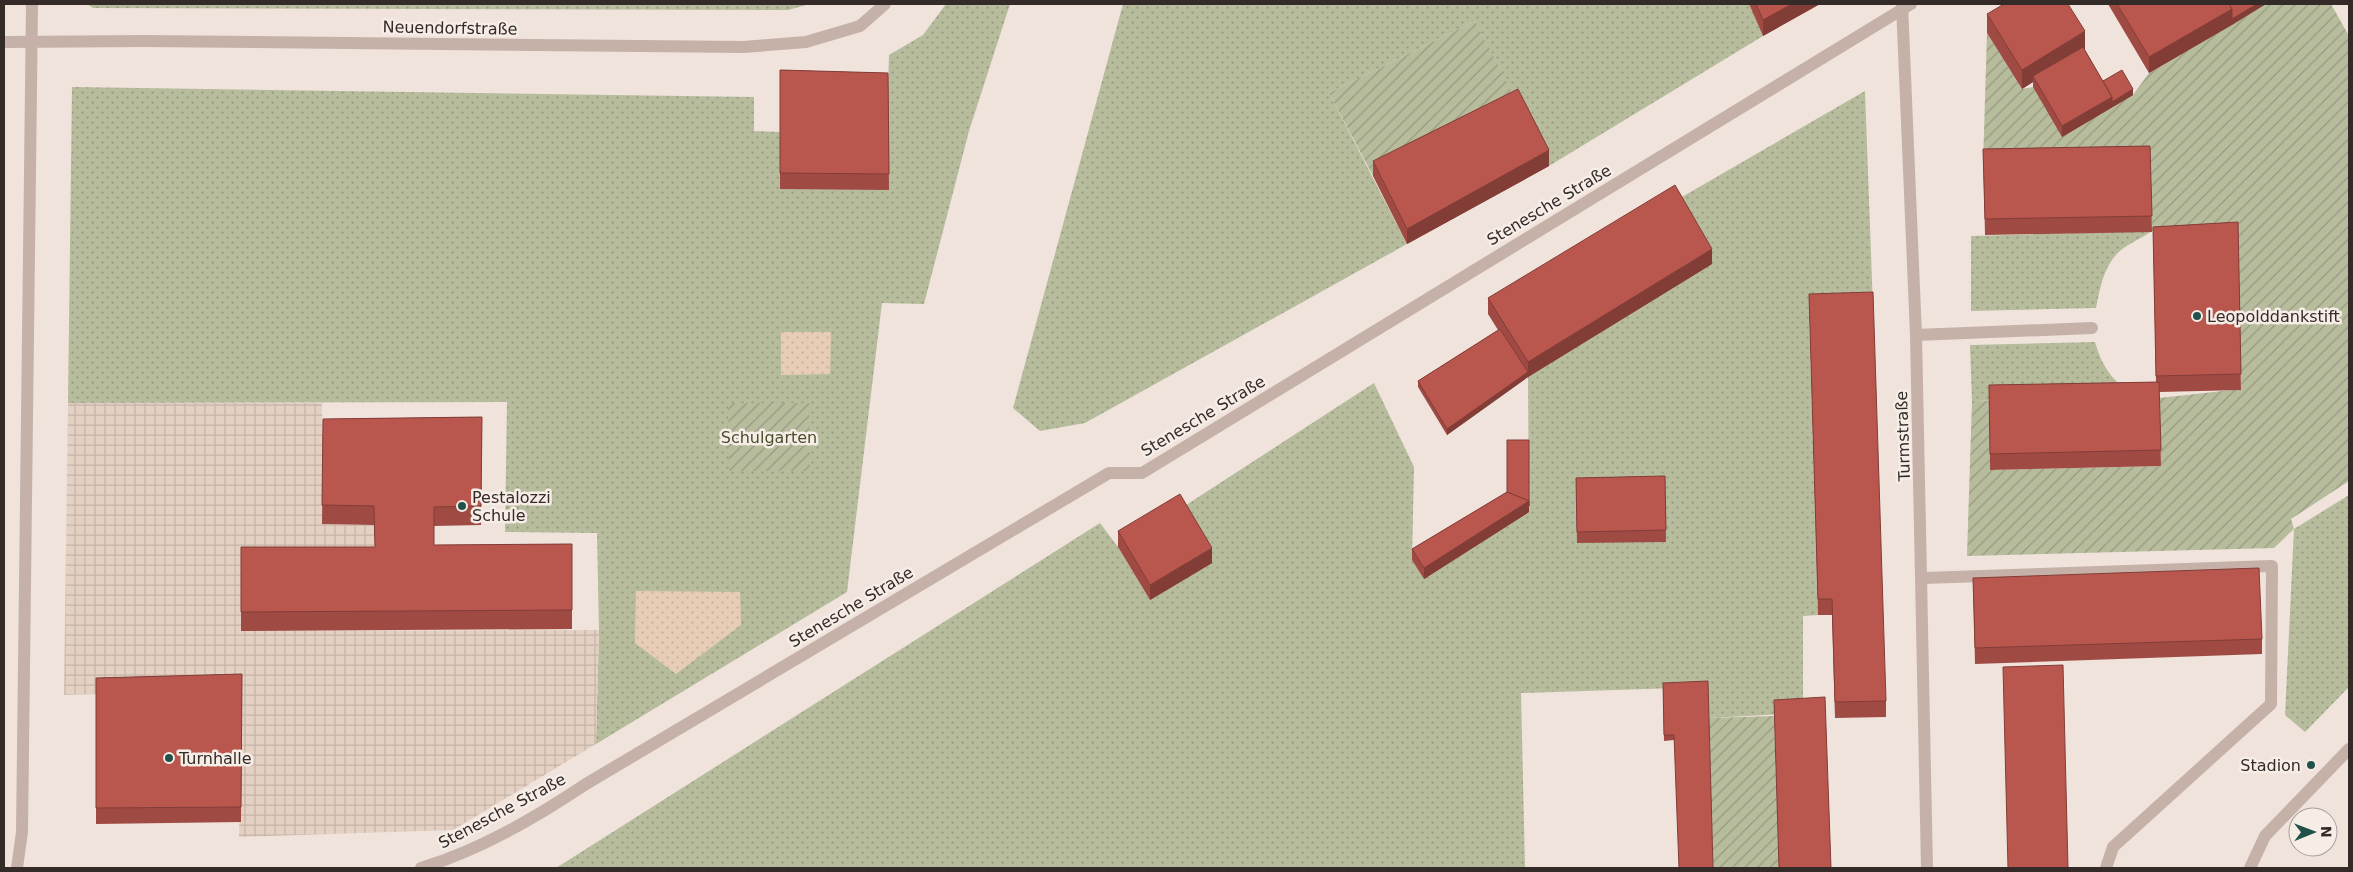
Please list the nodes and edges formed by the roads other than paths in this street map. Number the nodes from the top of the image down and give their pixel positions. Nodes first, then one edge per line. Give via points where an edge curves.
1 (32, 4) edge
2 (885, 4) edge
3 (1905, 5) edge
4 (4, 42) edge
5 (32, 42) junction
6 (2092, 328) dead end
7 (1916, 335) junction
8 (1923, 578) junction
9 (2349, 749) edge
10 (17, 868) edge
11 (421, 868) edge
12 (1928, 868) edge
13 (2106, 868) edge
14 (2250, 868) edge

1 - 5 street
2 - 5 street, Neuendorfstraße via 860,26 806,42 744,47
3 - 7 street, Turmstraße
3 - 11 street, Stenesche Straße via 1142,473 1110,473 551,807 454,858
4 - 5 street, Neuendorfstraße
5 - 10 street via 22,832
6 - 7 street
7 - 8 street, Turmstraße
8 - 12 street, Turmstraße
8 - 13 street via 2272,566 2271,704 2113,847
9 - 14 street via 2265,836

